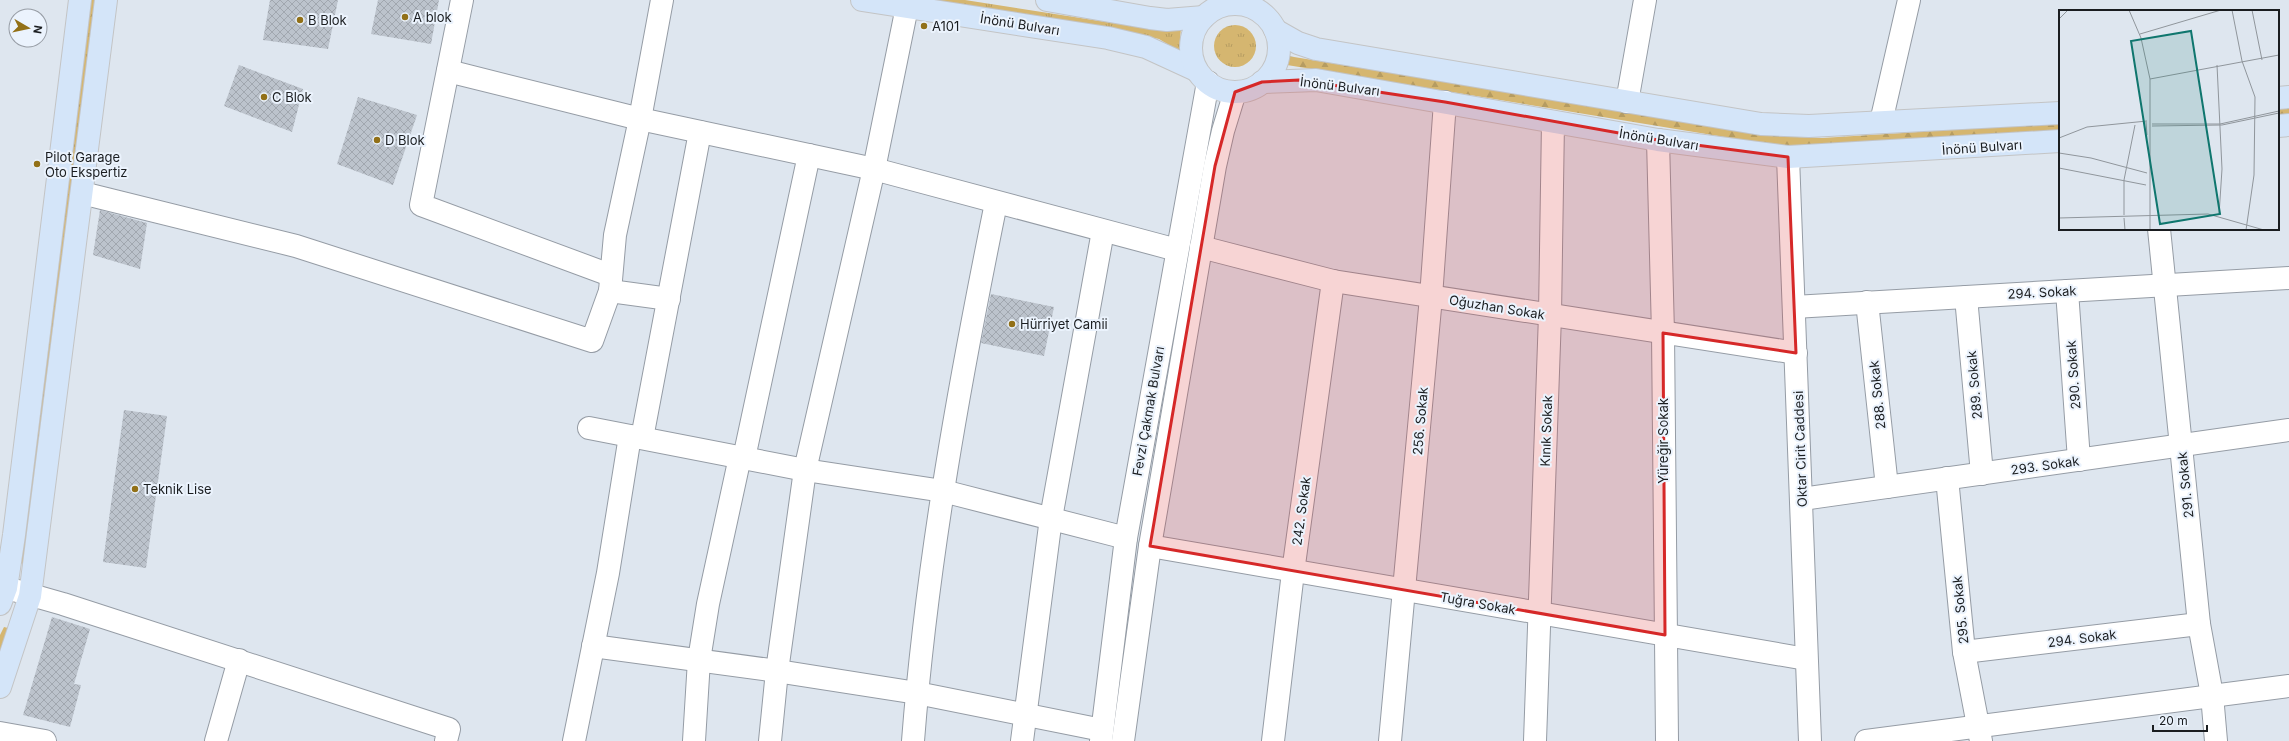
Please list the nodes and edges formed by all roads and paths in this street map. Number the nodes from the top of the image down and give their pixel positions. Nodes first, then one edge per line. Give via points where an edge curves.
1 (80, 0) edge
2 (106, 0) edge
3 (462, 0) edge
4 (662, 0) edge
5 (862, 0) edge
6 (1047, 0) edge
7 (1645, 0) edge
8 (1909, 0) edge
9 (1229, 2) edge
10 (907, 7) junction
11 (1270, 16) edge
12 (1204, 17) junction
13 (448, 71) junction
14 (1202, 76) junction
15 (1262, 82) junction
16 (1235, 92) junction
17 (2289, 97) edge
18 (2279, 98) edge
19 (1445, 102) junction
20 (1627, 102) junction
21 (2059, 113) edge
22 (640, 119) junction
23 (1553, 122) junction
24 (1881, 122) junction
25 (2289, 125) edge
26 (2279, 126) edge
27 (700, 132) junction
28 (1658, 140) junction
29 (2059, 141) edge
30 (809, 156) junction
31 (1788, 157) junction
32 (874, 170) junction
33 (82, 193) junction
34 (996, 203) junction
35 (2159, 230) edge
36 (1103, 231) junction
37 (1201, 248) junction
38 (1177, 250) junction
39 (2289, 278) edge
40 (1333, 281) junction
41 (610, 283) junction
42 (2164, 285) junction
43 (2068, 291) junction
44 (1966, 296) junction
45 (1431, 297) junction
46 (669, 299) junction
47 (1867, 302) junction
48 (1794, 307) junction
49 (1550, 315) junction
50 (1663, 332) junction
51 (1796, 353) junction
52 (589, 428) dead end
53 (2289, 430) edge
54 (636, 437) junction
55 (2181, 446) junction
56 (742, 458) junction
57 (2079, 460) junction
58 (805, 470) junction
59 (1982, 474) junction
60 (1947, 478) junction
61 (1887, 487) junction
62 (943, 491) junction
63 (1802, 499) junction
64 (1051, 518) junction
65 (1126, 538) junction
66 (1150, 546) junction
67 (1293, 572) junction
68 (1404, 590) junction
69 (2, 593) edge
70 (30, 596) junction
71 (1541, 614) junction
72 (2199, 624) junction
73 (1665, 635) junction
74 (593, 646) junction
75 (1964, 652) junction
76 (239, 660) junction
77 (699, 660) junction
78 (1806, 660) junction
79 (777, 671) junction
80 (2289, 686) edge
81 (0, 687) edge
82 (917, 693) junction
83 (2212, 695) junction
84 (1025, 715) junction
85 (0, 733) edge
86 (1980, 733) edge
87 (1101, 736) edge
88 (45, 741) edge
89 (216, 741) edge
90 (446, 741) edge
91 (574, 741) edge
92 (694, 741) edge
93 (770, 741) edge
94 (913, 741) edge
95 (1022, 741) edge
96 (1123, 741) edge
97 (1273, 741) edge
98 (1390, 741) edge
99 (1535, 741) edge
100 (1667, 741) edge
101 (1810, 741) edge
102 (1866, 741) edge
103 (2216, 741) edge

1 - 69 main road
2 - 33 main road
3 - 13 street
4 - 22 street
5 - 10 main road, İnönü Bulvarı
6 - 12 main road via 1167,20
7 - 20 street
8 - 24 street
9 - 11 main road via 1243,4
9 - 12 main road via 1215,8
10 - 14 main road, İnönü Bulvarı via 1114,39 1146,47
10 - 32 street
11 - 15 main road via 1279,44 1278,58 1272,72
11 - 20 main road via 1298,43 1316,49
12 - 14 main road via 1196,28 1192,43 1192,58
13 - 22 street
13 - 41 street via 421,205
14 - 16 main road via 1220,89
14 - 38 street, Fevzi Çakmak Bulvarı
15 - 16 main road via 1249,89
15 - 19 main road, İnönü Bulvarı via 1316,80
16 - 37 street, Fevzi Çakmak Bulvarı via 1220,142
17 - 18 main road
19 - 23 main road, İnönü Bulvarı
19 - 45 street, 256. Sokak
20 - 24 main road via 1761,124 1809,126
21 - 24 main road
22 - 27 street
22 - 41 street via 615,234
23 - 28 main road, İnönü Bulvarı
23 - 49 street, Kınık Sokak
25 - 26 main road
27 - 30 street
27 - 46 street
28 - 31 main road, İnönü Bulvarı
28 - 50 street, Yüreğir Sokak
29 - 31 main road, İnönü Bulvarı
30 - 32 street
30 - 56 street
31 - 48 street, Oktar Cirit Caddesi
32 - 34 street
32 - 58 street
33 - 41 street via 296,246 592,341
33 - 70 main road
34 - 36 street
34 - 62 street via 966,346
35 - 42 street, 291. Sokak
36 - 38 street
36 - 64 street
37 - 40 street, Oğuzhan Sokak
37 - 66 street, Fevzi Çakmak Bulvarı
38 - 65 street, Fevzi Çakmak Bulvarı
39 - 42 street, 294. Sokak
40 - 45 street, Oğuzhan Sokak
40 - 67 street, 242. Sokak
41 - 46 street
42 - 43 street, 294. Sokak
42 - 55 street, 291. Sokak
43 - 44 street, 294. Sokak
43 - 57 street, 290. Sokak
44 - 47 street, 294. Sokak
44 - 59 street, 289. Sokak
45 - 49 street, Oğuzhan Sokak
45 - 68 street, 256. Sokak
46 - 54 street
47 - 48 street, 294. Sokak
47 - 61 street, 288. Sokak
48 - 51 street, Oktar Cirit Caddesi
49 - 50 street, Oğuzhan Sokak
49 - 71 street, Kınık Sokak
50 - 51 street, Oğuzhan Sokak
50 - 73 street, Yüreğir Sokak
51 - 63 street, Oktar Cirit Caddesi
52 - 54 street
53 - 55 street, 293. Sokak
54 - 56 street
54 - 74 street
55 - 57 street, 293. Sokak
55 - 72 street, 291. Sokak
56 - 58 street
56 - 77 street via 708,604
57 - 59 street, 293. Sokak
58 - 62 street
58 - 79 street
59 - 60 street, 293. Sokak
60 - 61 street, 293. Sokak
60 - 75 street, 295. Sokak
61 - 63 street, 293. Sokak
62 - 64 street
62 - 82 street
63 - 78 street, Oktar Cirit Caddesi
64 - 65 street
64 - 84 street
65 - 87 street, Fevzi Çakmak Bulvarı
66 - 67 street, Tuğra Sokak
66 - 96 street, Fevzi Çakmak Bulvarı
67 - 68 street, Tuğra Sokak
67 - 97 street, 242. Sokak
68 - 71 street, Tuğra Sokak
68 - 98 street, 256. Sokak
69 - 70 street
70 - 76 street via 63,604
70 - 81 main road
71 - 73 street, Tuğra Sokak
71 - 99 street, Kınık Sokak
72 - 75 street, 294. Sokak
72 - 83 street, 291. Sokak
73 - 78 street, Tuğra Sokak
73 - 100 street, Yüreğir Sokak
74 - 77 street
74 - 91 street
75 - 86 street, 295. Sokak
76 - 89 street
76 - 90 street via 449,729
77 - 79 street
77 - 92 street
78 - 101 street, Oktar Cirit Caddesi
79 - 82 street
79 - 93 street
80 - 83 street
82 - 84 street
82 - 94 street
83 - 86 street
83 - 103 street, 291. Sokak
84 - 87 street
84 - 95 street
85 - 88 street
86 - 102 street

